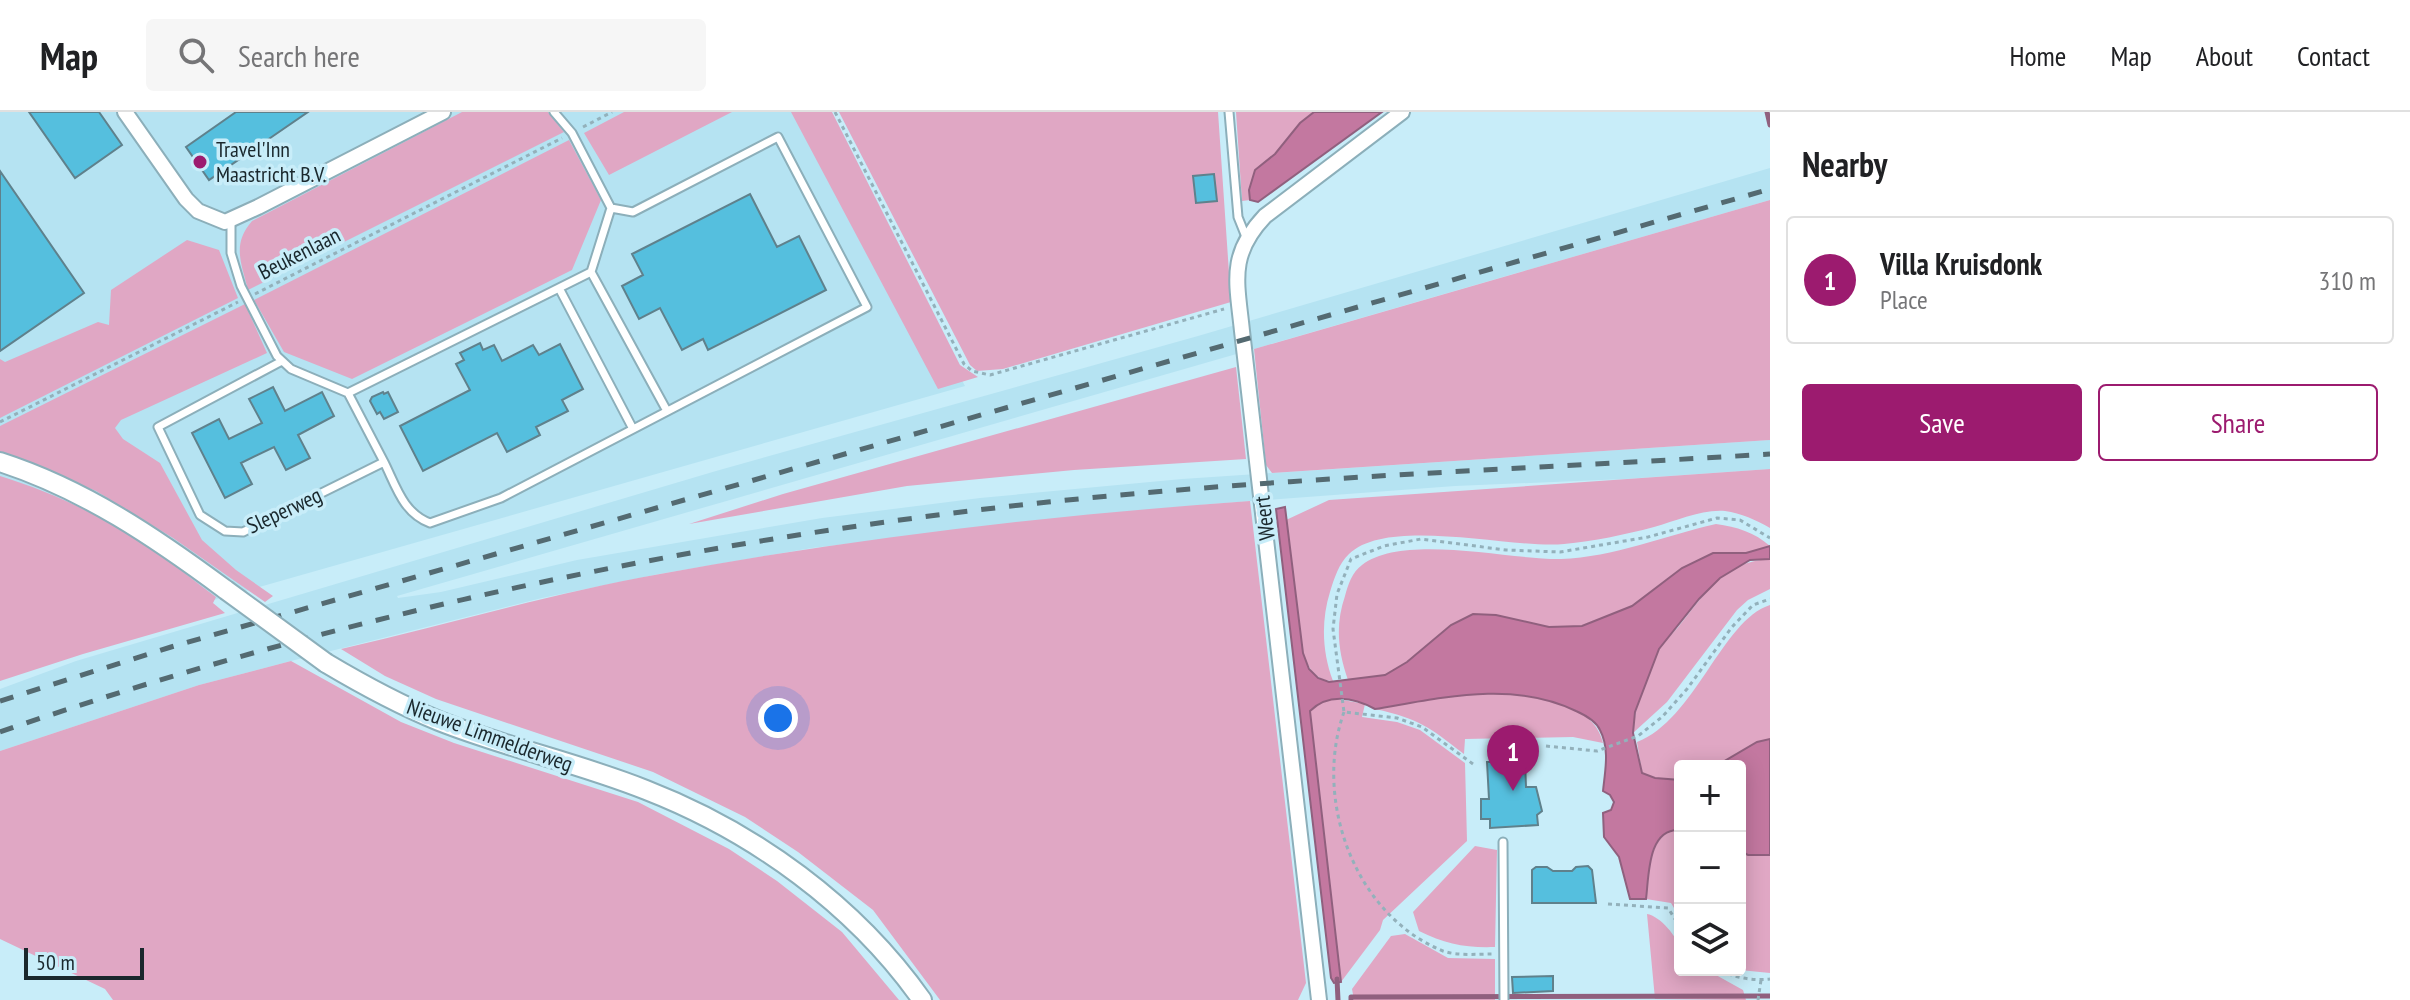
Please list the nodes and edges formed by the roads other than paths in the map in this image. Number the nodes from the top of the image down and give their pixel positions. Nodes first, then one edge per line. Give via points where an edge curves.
1 (125, 112) edge
2 (443, 112) edge
3 (554, 112) edge
4 (1229, 112) edge
5 (1402, 112) edge
6 (611, 208) junction
7 (231, 221) junction
8 (1246, 237) junction
9 (591, 272) junction
10 (559, 288) junction
11 (280, 359) junction
12 (348, 393) junction
13 (667, 411) junction
14 (633, 429) junction
15 (0, 462) edge
16 (384, 462) junction
17 (1503, 842) dead end
18 (919, 995) edge
19 (1319, 1000) edge
20 (1504, 1000) edge

1 - 7 street via 192,205 212,218
2 - 7 street
3 - 6 lane via 572,133
4 - 8 lane via 1238,217
5 - 8 street via 1265,216
6 - 9 lane
6 - 13 lane via 633,212 778,137 867,307
7 - 11 lane via 231,253 246,298
8 - 19 street, Weert via 1238,268 1239,304
9 - 10 lane
9 - 13 lane
10 - 12 lane
10 - 14 lane
11 - 12 lane via 291,369
11 - 16 lane, Sleperweg via 158,427 200,515 225,531 243,532
12 - 16 lane
13 - 14 lane
14 - 16 lane via 501,498 430,523 408,509
15 - 18 street, Nieuwe Limmelderweg, bridge via 95,503 155,539 326,663 385,696 440,721 635,785 738,834 821,893 872,940
17 - 20 lane

